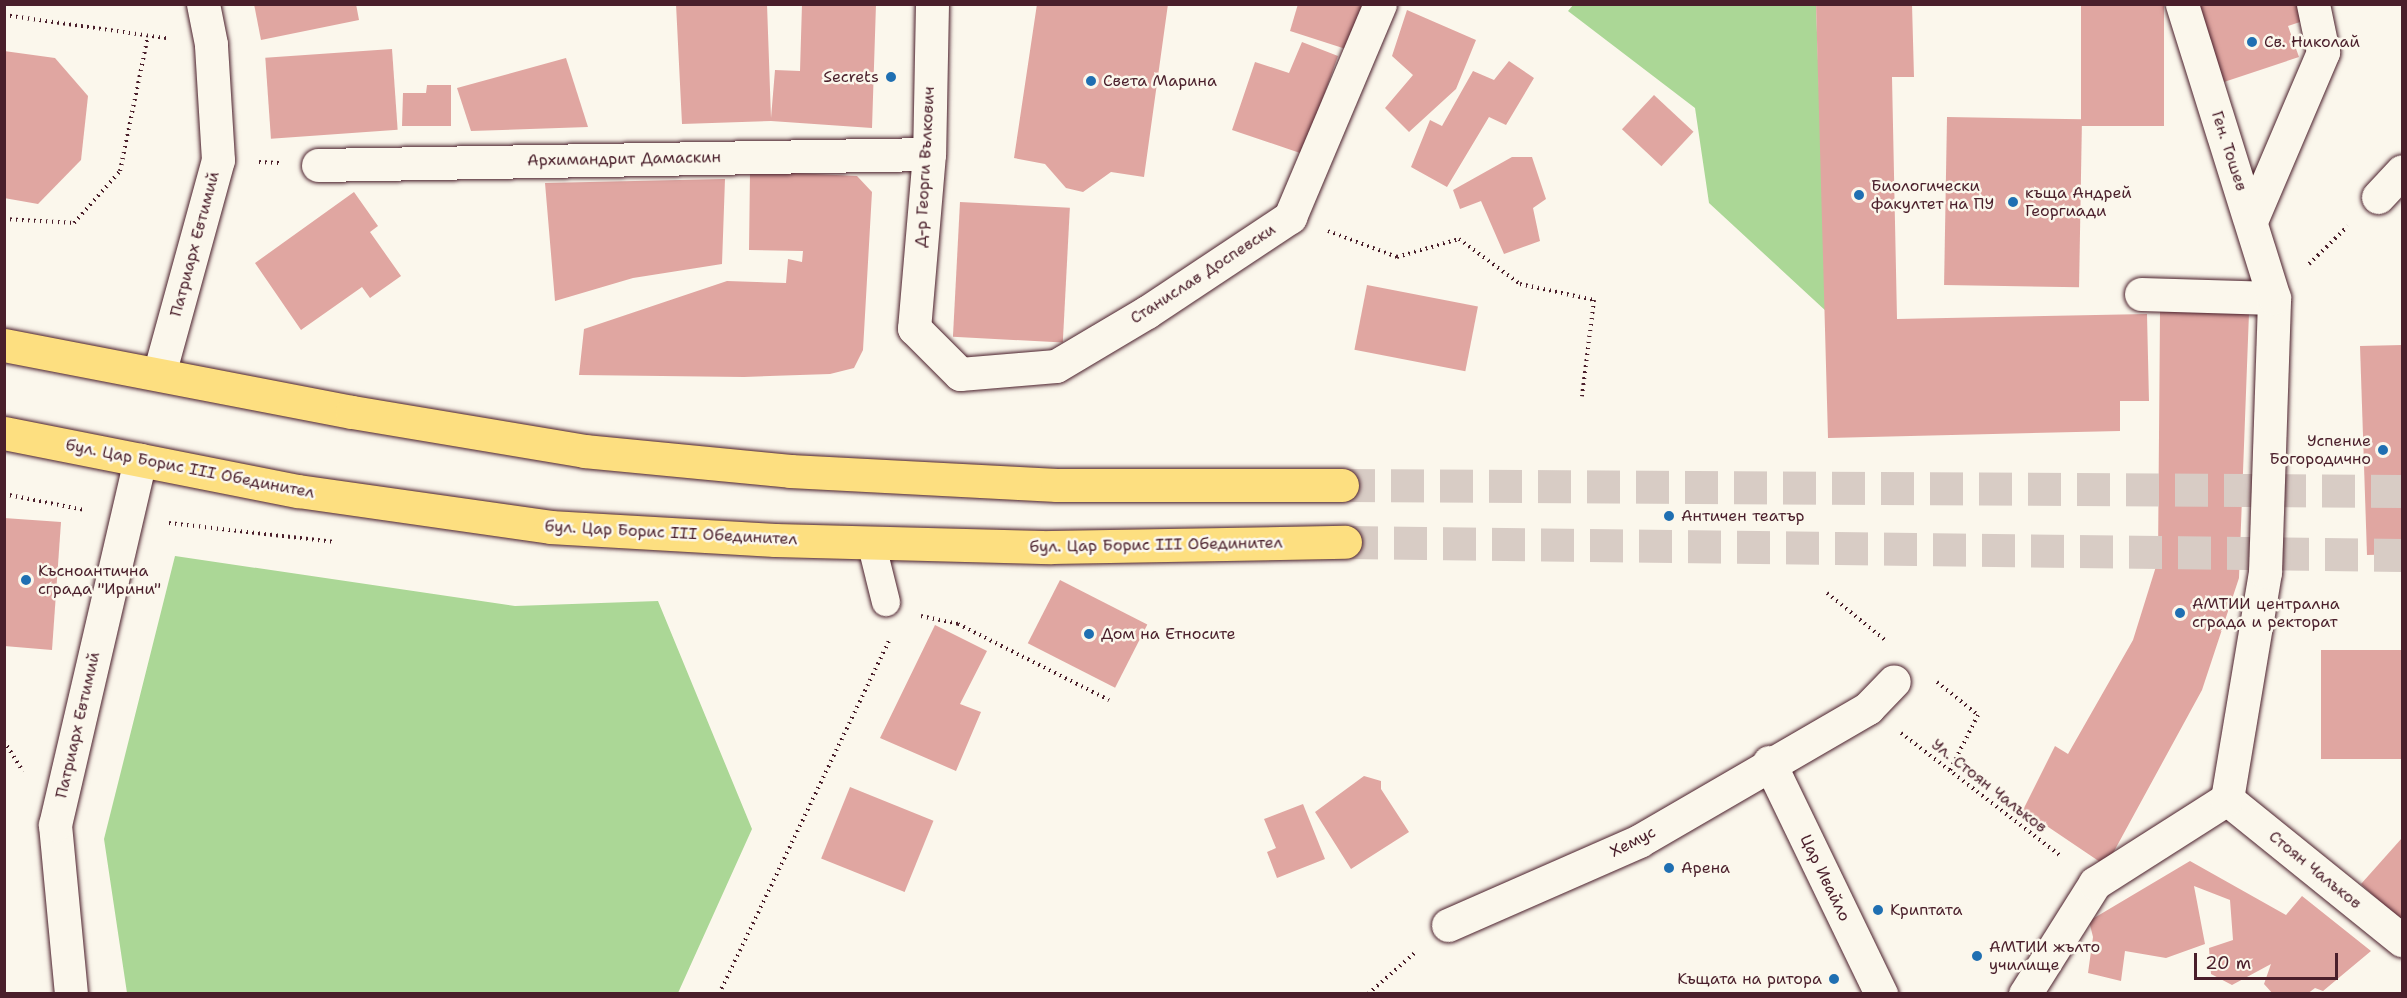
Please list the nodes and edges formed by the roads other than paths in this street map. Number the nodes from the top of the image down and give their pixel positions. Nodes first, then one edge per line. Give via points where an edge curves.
1 (203, 4) edge
2 (932, 4) edge
3 (1380, 4) edge
4 (2182, 4) edge
5 (2313, 4) edge
6 (929, 154) junction
7 (318, 165) road end
8 (2403, 171) edge
9 (2378, 197) road end
10 (2251, 221) junction
11 (2141, 294) dead end
12 (2274, 298) junction
13 (914, 328) joint
14 (4, 345) edge
15 (159, 374) junction
16 (4, 433) edge
17 (140, 460) junction
18 (1341, 485) tunnel mouth
19 (871, 542) junction
20 (1345, 542) tunnel mouth
21 (886, 602) dead end
22 (1894, 681) dead end
23 (1769, 762) junction
24 (2227, 799) junction
25 (1448, 925) road end
26 (2403, 940) edge
27 (71, 993) edge
28 (1881, 993) edge
29 (2025, 993) edge

1 - 15 street, Патриарх Евтимий via 211,44 218,160
2 - 6 street, Д-р Георги Вълкович
3 - 13 street, Станислав Доспевски via 1290,217 1147,312 1056,366 960,374
4 - 10 street, Ген. Тошев
5 - 10 street via 2323,52
6 - 7 street, Архимандрит Дамаскин
6 - 13 street, Д-р Георги Вълкович
8 - 9 street
10 - 12 street, Ген. Тошев
11 - 12 street
12 - 24 street, Ген. Тошев via 2265,572
14 - 15 main road
15 - 18 main road via 584,451 779,470 1057,485
16 - 17 main road, бул. Цар Борис III Обединител
17 - 19 main road, бул. Цар Борис III Обединител via 298,491 550,527
17 - 27 street, Патриарх Евтимий via 55,825
19 - 20 main road, бул. Цар Борис III Обединител via 1051,547
19 - 21 lane
22 - 23 street, Хемус via 1868,708
23 - 25 street, Хемус via 1639,841
23 - 28 street, Цар Ивайло
24 - 26 street, Стоян Чалъков
24 - 29 street via 2095,883

